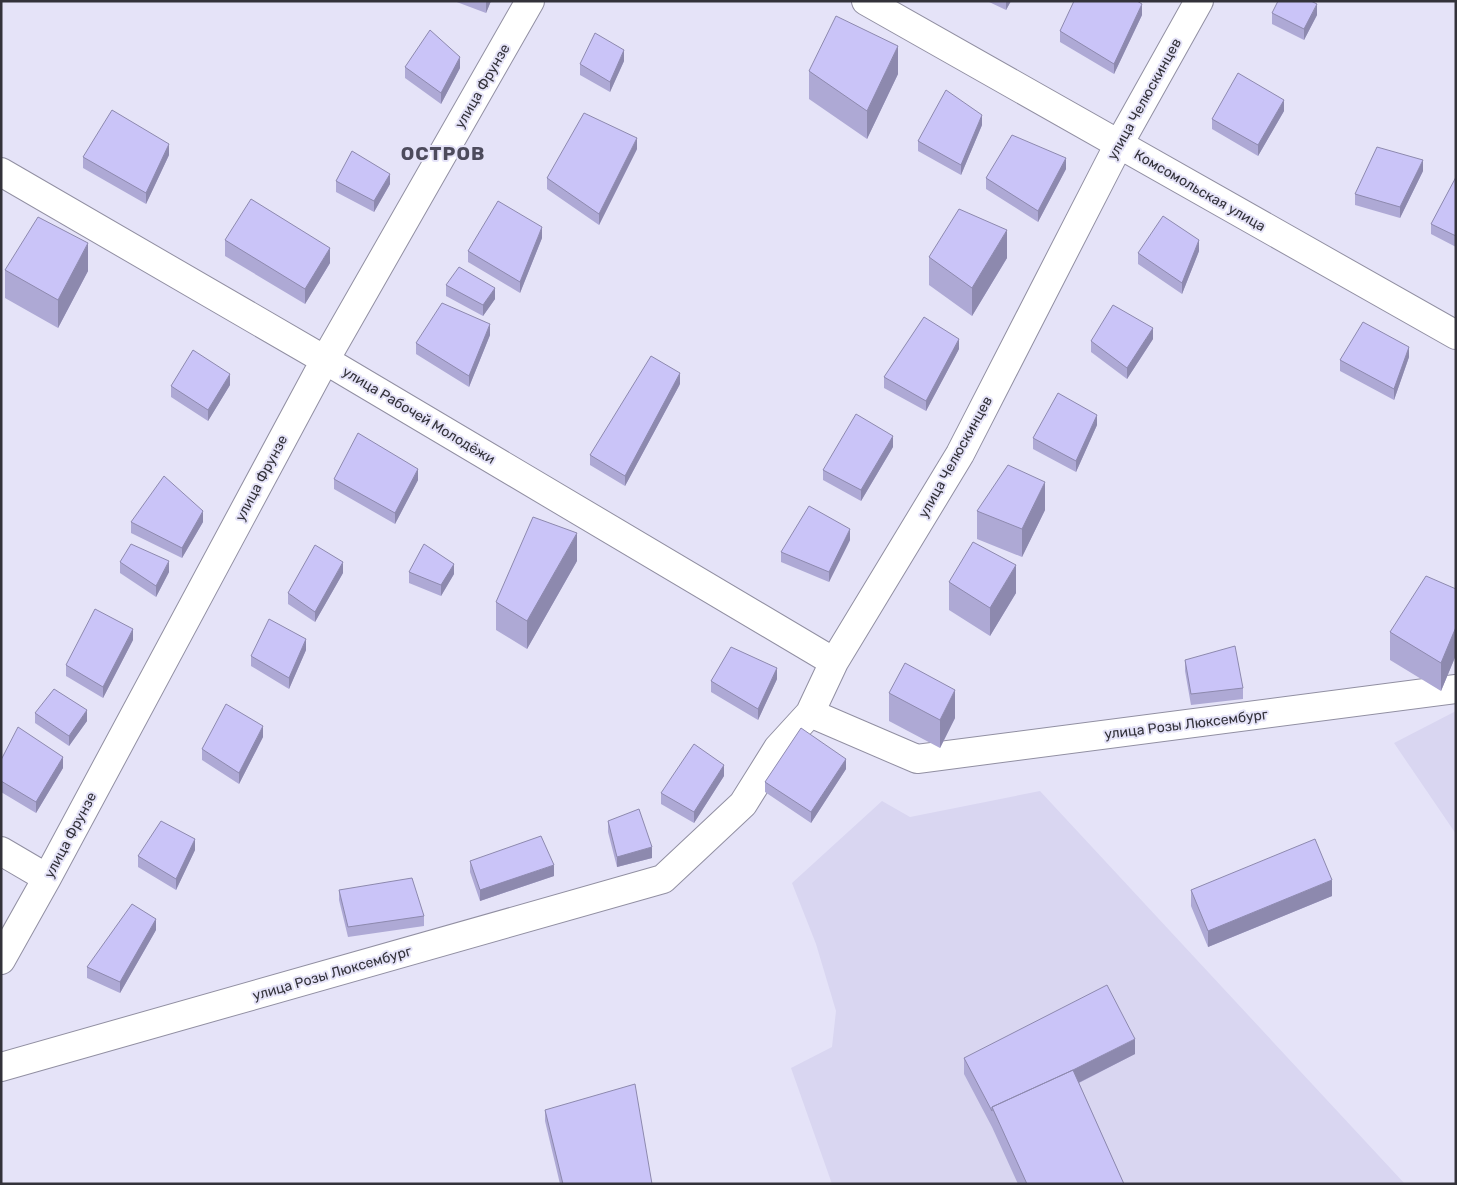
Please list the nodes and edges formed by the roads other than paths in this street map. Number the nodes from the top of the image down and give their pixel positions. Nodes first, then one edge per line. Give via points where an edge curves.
1 (530, 1) edge
2 (866, 1) edge
3 (1199, 1) edge
4 (1119, 144) junction
5 (1, 172) edge
6 (1456, 335) edge
7 (325, 360) junction
8 (834, 662) junction
9 (1456, 689) edge
10 (810, 713) junction
11 (1, 851) edge
12 (47, 878) junction
13 (663, 879) joint
14 (1, 960) edge
15 (1, 1067) edge

1 - 7 street, улица Фрунзе
2 - 4 street, Комсомольская улица
3 - 4 street, улица Челюскинцев
4 - 6 street, Комсомольская улица
4 - 8 street, улица Челюскинцев via 960,454
5 - 7 street, улица Рабочей Молодёжи
7 - 8 street, улица Рабочей Молодёжи
7 - 12 street, улица Фрунзе
8 - 10 street, улица Челюскинцев
9 - 10 street, улица Розы Люксембург via 917,759
10 - 13 street, улица Челюскинцев via 778,748 743,804
11 - 12 street
12 - 14 street, улица Фрунзе
13 - 15 street, улица Розы Люксембург

